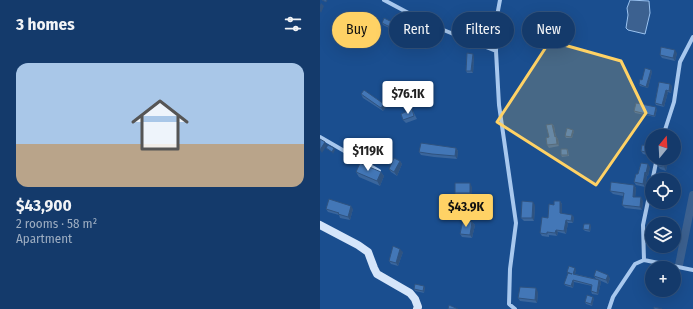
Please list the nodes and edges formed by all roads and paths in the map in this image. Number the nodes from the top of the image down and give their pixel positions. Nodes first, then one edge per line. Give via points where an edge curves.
1 (384, 0) edge
2 (500, 0) edge
3 (693, 36) edge
4 (496, 52) junction
5 (665, 129) edge
6 (320, 137) edge
7 (655, 165) edge
8 (379, 171) edge
9 (320, 225) edge
10 (644, 260) junction
11 (693, 270) edge
12 (418, 309) edge
13 (514, 309) edge
14 (609, 309) edge

1 - 4 street via 431,25
2 - 4 street
3 - 5 street via 680,62 674,102
4 - 13 street via 499,105 516,223 508,304
6 - 8 street
7 - 10 street via 643,225
9 - 12 main road via 368,252 377,274 410,293 416,299
10 - 11 street
10 - 14 street via 635,264 613,297

